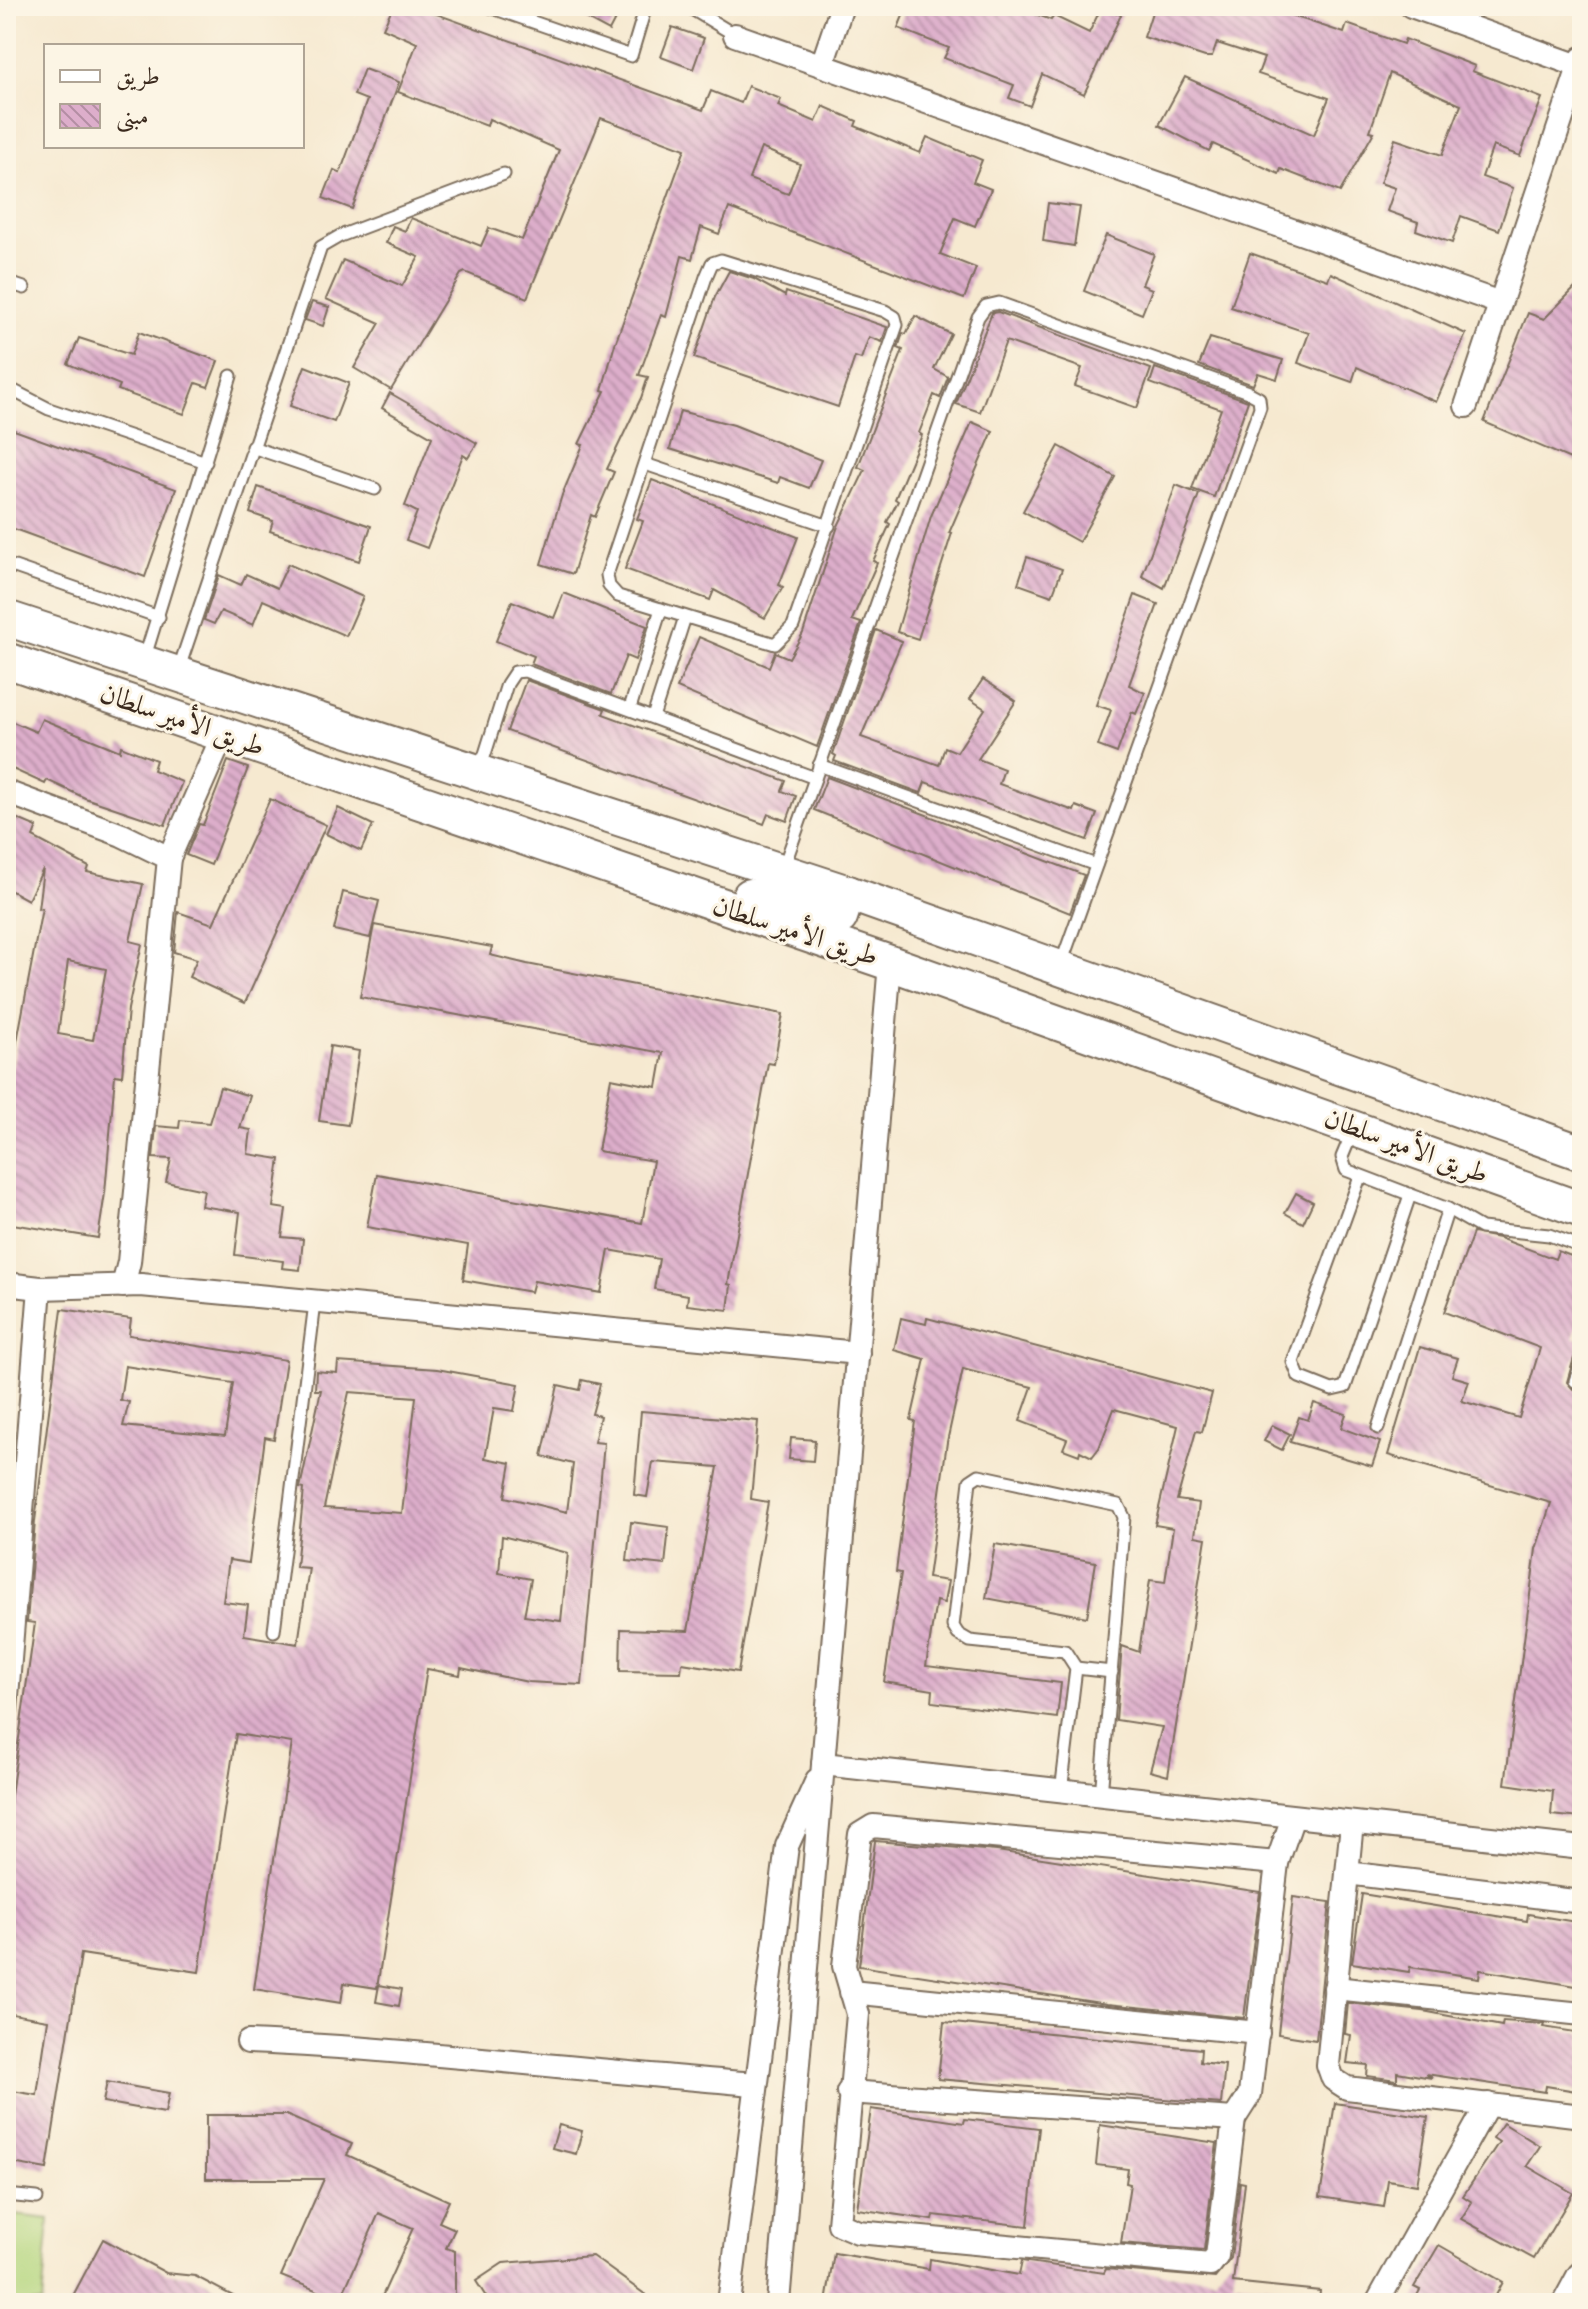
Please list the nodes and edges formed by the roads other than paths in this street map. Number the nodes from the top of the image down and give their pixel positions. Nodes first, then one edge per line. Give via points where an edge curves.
1 (487, 6) edge
2 (646, 6) edge
3 (687, 6) edge
4 (842, 6) edge
5 (1411, 6) edge
6 (735, 35) joint
7 (1581, 62) edge
8 (822, 65) junction
9 (504, 174) dead end
10 (6, 282) edge
11 (24, 288) dead end
12 (1500, 303) junction
13 (231, 376) dead end
14 (6, 387) edge
15 (1466, 406) dead end
16 (252, 447) junction
17 (206, 462) junction
18 (645, 464) junction
19 (375, 489) dead end
20 (829, 526) junction
21 (6, 564) edge
22 (661, 609) junction
23 (159, 617) junction
24 (685, 617) junction
25 (6, 618) edge
26 (6, 660) edge
27 (143, 665) junction
28 (176, 675) junction
29 (630, 708) junction
30 (653, 717) junction
31 (223, 735) junction
32 (819, 765) junction
33 (479, 773) junction
34 (815, 778) junction
35 (6, 792) edge
36 (169, 858) junction
37 (1096, 865) junction
38 (782, 871) junction
39 (848, 893) junction
40 (716, 905) junction
41 (890, 963) junction
42 (1060, 968) junction
43 (1354, 1128) junction
44 (1582, 1153) edge
45 (1360, 1177) junction
46 (1410, 1195) junction
47 (1448, 1209) junction
48 (1582, 1210) edge
49 (1582, 1247) edge
50 (6, 1284) edge
51 (123, 1286) junction
52 (40, 1288) junction
53 (315, 1303) junction
54 (858, 1353) junction
55 (1582, 1362) edge
56 (1575, 1381) dead end
57 (1378, 1428) dead end
58 (274, 1631) dead end
59 (10, 1636) edge
60 (1076, 1668) junction
61 (1112, 1672) junction
62 (6, 1709) edge
63 (823, 1764) junction
64 (1061, 1792) junction
65 (1101, 1796) junction
66 (1293, 1817) junction
67 (1352, 1823) junction
68 (1582, 1848) edge
69 (1277, 1863) junction
70 (1347, 1873) junction
71 (1582, 1902) edge
72 (1335, 1988) junction
73 (851, 1992) junction
74 (1582, 2014) edge
75 (1258, 2033) junction
76 (248, 2042) dead end
77 (756, 2084) junction
78 (848, 2092) junction
79 (1488, 2104) junction
80 (1582, 2116) edge
81 (1234, 2119) junction
82 (6, 2195) edge
83 (37, 2198) dead end
84 (1582, 2277) edge
85 (729, 2303) edge
86 (778, 2303) edge
87 (1377, 2303) edge
88 (1568, 2303) edge

1 - 2 lane via 631,56
3 - 6 lane
4 - 8 street
5 - 7 street
6 - 8 street
7 - 12 street
8 - 12 street
9 - 16 lane via 321,247
10 - 11 lane
12 - 15 street
13 - 17 lane
14 - 17 lane via 49,409
16 - 19 lane
16 - 28 lane
17 - 23 lane
18 - 20 lane
18 - 20 lane via 712,263 742,265 885,311 895,317 895,338
18 - 22 lane via 607,575 618,596
20 - 24 lane via 793,626 775,644
21 - 23 lane
22 - 24 lane
22 - 29 lane
23 - 27 lane
24 - 30 lane
25 - 27 main road, طريق الأمير سلطان
26 - 31 main road, طريق الأمير سلطان
27 - 28 main road, طريق الأمير سلطان
28 - 33 main road, طريق الأمير سلطان
29 - 30 lane
29 - 33 lane via 515,672
30 - 34 lane
31 - 36 street
31 - 40 main road, طريق الأمير سلطان
32 - 34 lane
32 - 37 lane
32 - 37 lane via 986,306 999,303 1219,381 1259,398 1260,407
33 - 38 main road, طريق الأمير سلطان
34 - 38 lane
35 - 36 street
36 - 51 street
37 - 42 lane
38 - 39 main road, طريق الأمير سلطان
39 - 40 main road via 840,917 746,895
39 - 42 main road, طريق الأمير سلطان
40 - 41 main road, طريق الأمير سلطان
41 - 43 main road, طريق الأمير سلطان
41 - 54 street
42 - 44 main road, طريق الأمير سلطان
43 - 45 lane via 1342,1164
43 - 48 main road, طريق الأمير سلطان
45 - 46 lane
45 - 46 lane via 1293,1362 1299,1377 1332,1390 1345,1387
46 - 47 lane
47 - 49 lane via 1490,1230 1549,1235
47 - 57 lane
50 - 52 street
51 - 52 street
51 - 53 street
52 - 59 street
53 - 54 street
53 - 58 lane
54 - 63 street
55 - 56 lane
59 - 62 street
60 - 61 lane
60 - 61 lane via 1065,1651 970,1641 953,1626 970,1481 979,1475 1118,1505 1124,1517
60 - 64 lane
61 - 65 lane
63 - 64 street
63 - 77 street via 787,1846
63 - 86 street
64 - 65 street
65 - 66 street
66 - 67 street
66 - 69 street
67 - 68 street
67 - 70 street
69 - 73 street via 866,1828 860,1834 844,1966
69 - 75 street
70 - 71 street
70 - 72 street
72 - 74 street
72 - 79 street via 1328,2065 1338,2085
73 - 75 street
73 - 78 street via 858,2014
75 - 81 street via 1250,2094
76 - 77 street via 366,2047
77 - 85 street
78 - 81 street
78 - 81 street via 838,2215 839,2224 847,2229 1210,2265 1217,2256
79 - 80 street
79 - 87 street
82 - 83 lane
84 - 88 main road

